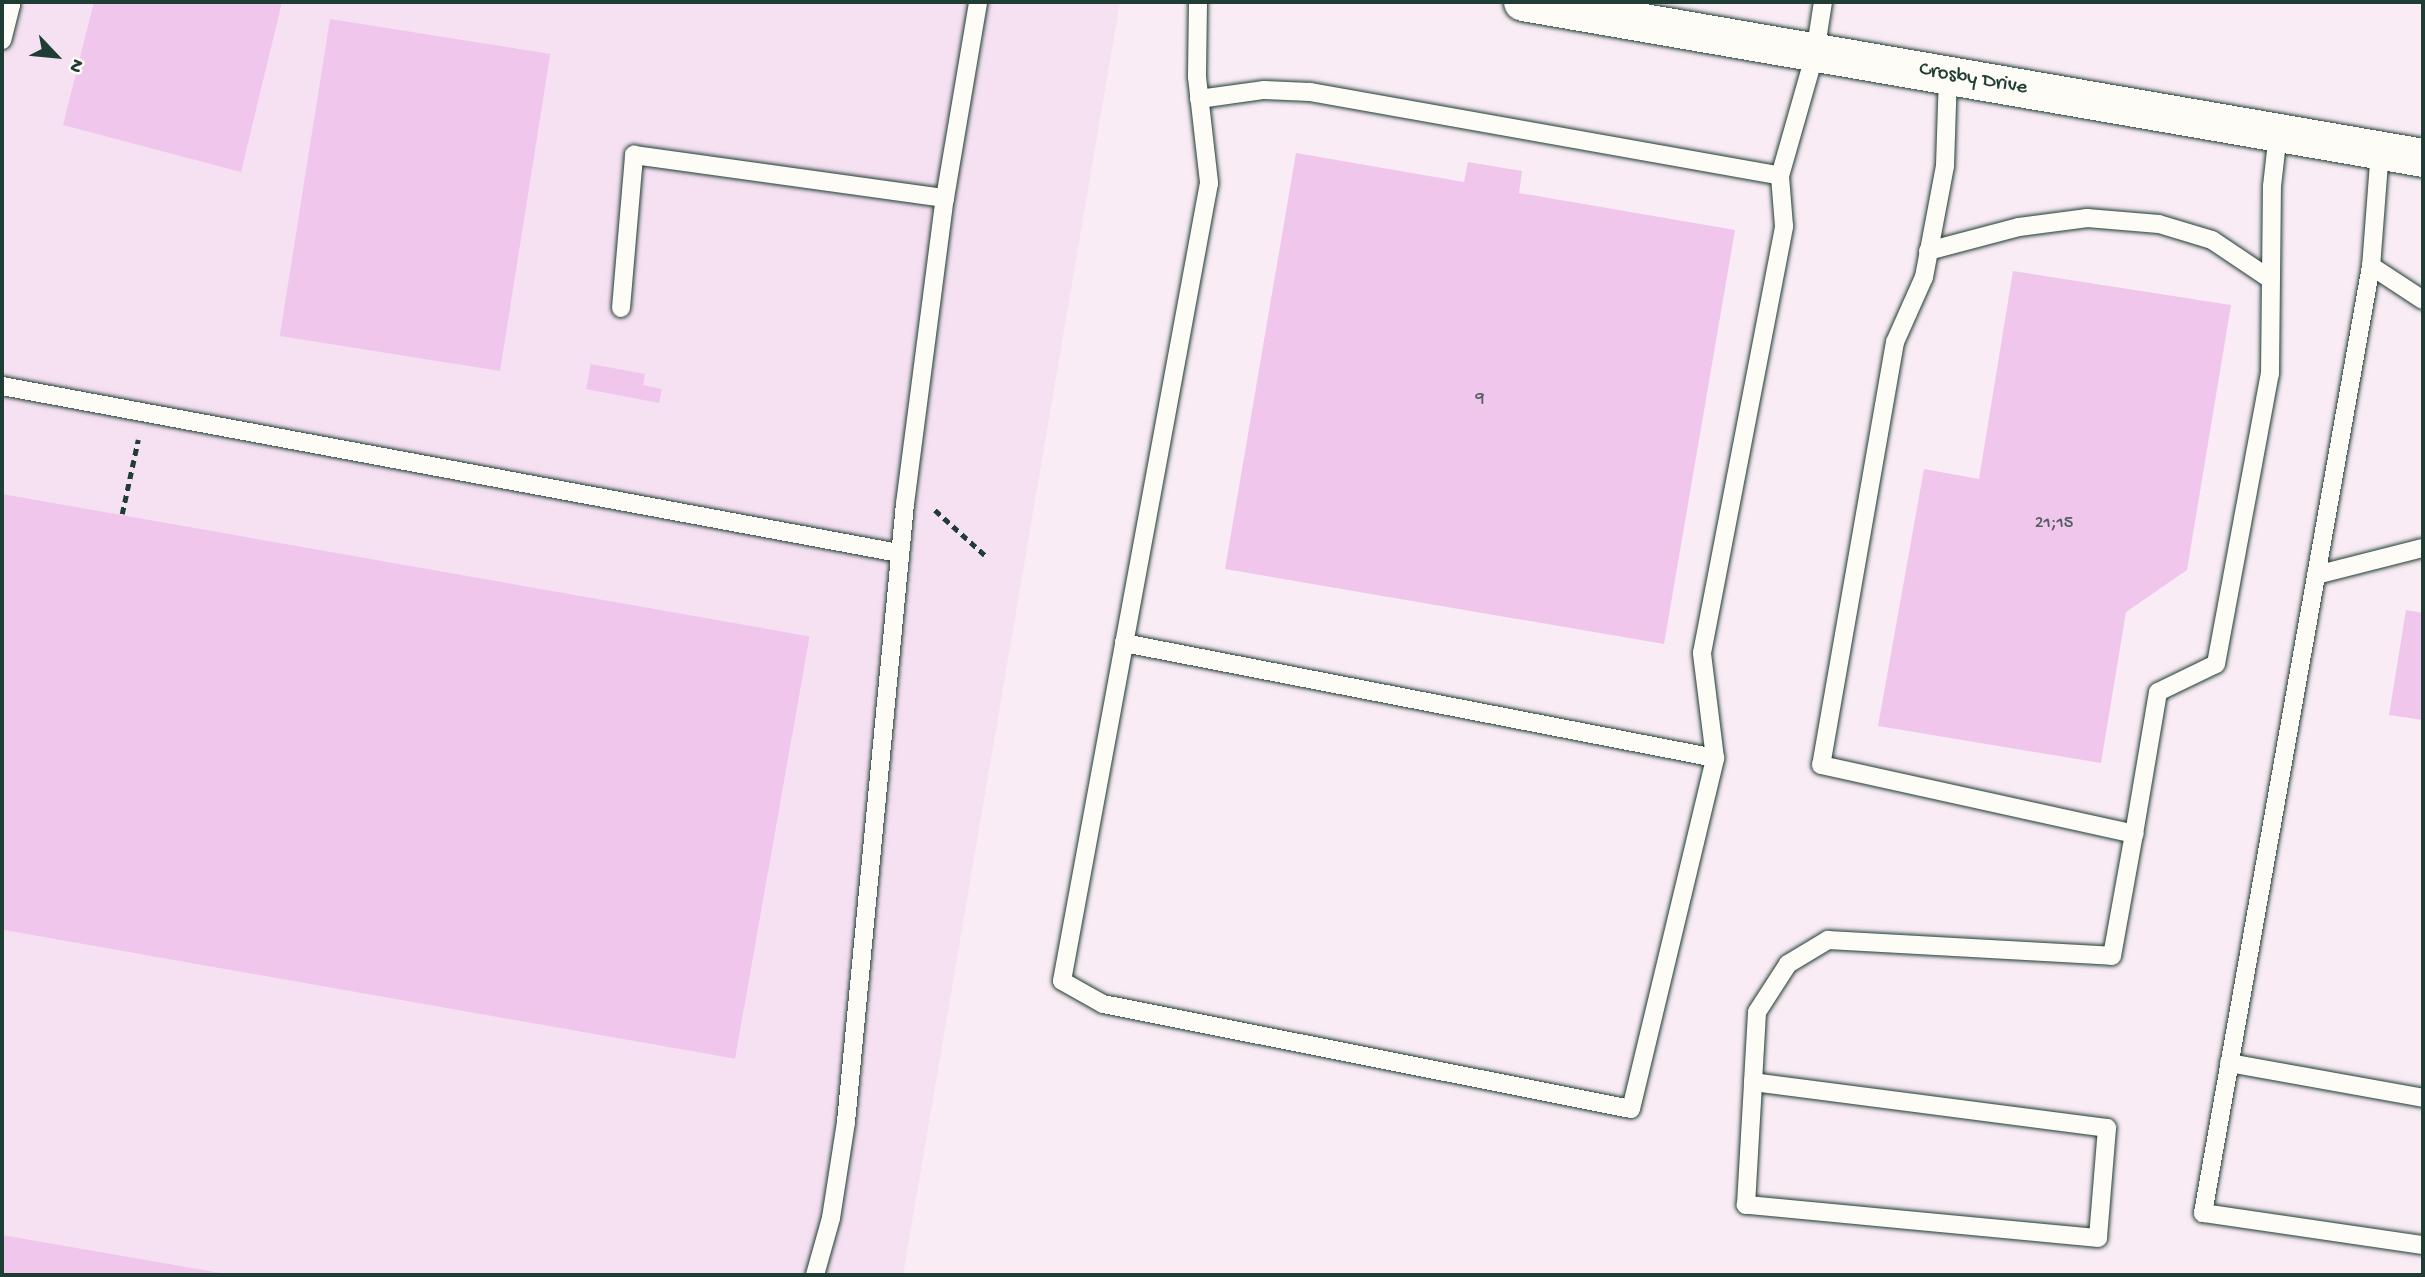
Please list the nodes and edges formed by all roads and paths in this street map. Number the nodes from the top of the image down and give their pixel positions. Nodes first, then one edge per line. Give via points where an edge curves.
1 (978, 2) edge
2 (1198, 2) edge
3 (1522, 2) edge
4 (1823, 2) edge
5 (2, 5) edge
6 (2, 40) edge
7 (1815, 53) junction
8 (1948, 75) junction
9 (1199, 99) junction
10 (2278, 133) junction
11 (2381, 150) junction
12 (2423, 158) edge
13 (1780, 176) junction
14 (945, 198) junction
15 (1928, 251) junction
16 (2371, 266) junction
17 (2270, 279) junction
18 (2423, 300) edge
19 (621, 308) dead end
20 (2, 386) edge
21 (145, 410) junction
22 (935, 510) dead end
23 (122, 514) dead end
24 (2423, 548) edge
25 (899, 553) junction
26 (985, 555) dead end
27 (2316, 575) junction
28 (1124, 643) junction
29 (1715, 758) junction
30 (2134, 834) junction
31 (2230, 1063) junction
32 (1753, 1082) junction
33 (2423, 1098) edge
34 (2423, 1245) edge
35 (815, 1275) edge

1 - 14 lane
2 - 9 lane
3 - 7 main road, Crosby Drive
4 - 7 lane
5 - 6 lane via 11,5
7 - 8 main road, Crosby Drive
7 - 13 lane
8 - 10 main road, Crosby Drive
8 - 15 lane via 1944,166
9 - 13 lane via 1264,90 1310,92
9 - 28 lane via 1209,183
10 - 11 main road, Crosby Drive
10 - 17 lane
11 - 12 main road, Crosby Drive
11 - 16 lane
13 - 29 lane via 1784,226 1702,653
14 - 19 lane via 634,155
14 - 25 lane
15 - 17 lane via 2019,227 2087,218 2159,224 2213,240
15 - 30 lane via 1924,277 1895,342 1821,765
16 - 18 lane
16 - 27 lane
17 - 30 lane via 2270,374 2216,664 2158,692
20 - 21 lane
21 - 23 path
21 - 25 lane
22 - 26 path
24 - 27 lane
25 - 35 lane via 846,1122 831,1218
27 - 31 lane
28 - 29 lane
28 - 29 lane via 1062,981 1103,1004 1631,1109
30 - 32 lane via 2112,956 1828,940 1788,964 1757,1013
31 - 33 lane
31 - 34 lane via 2203,1213
32 - 32 lane via 1746,1205 2098,1238 2107,1128

